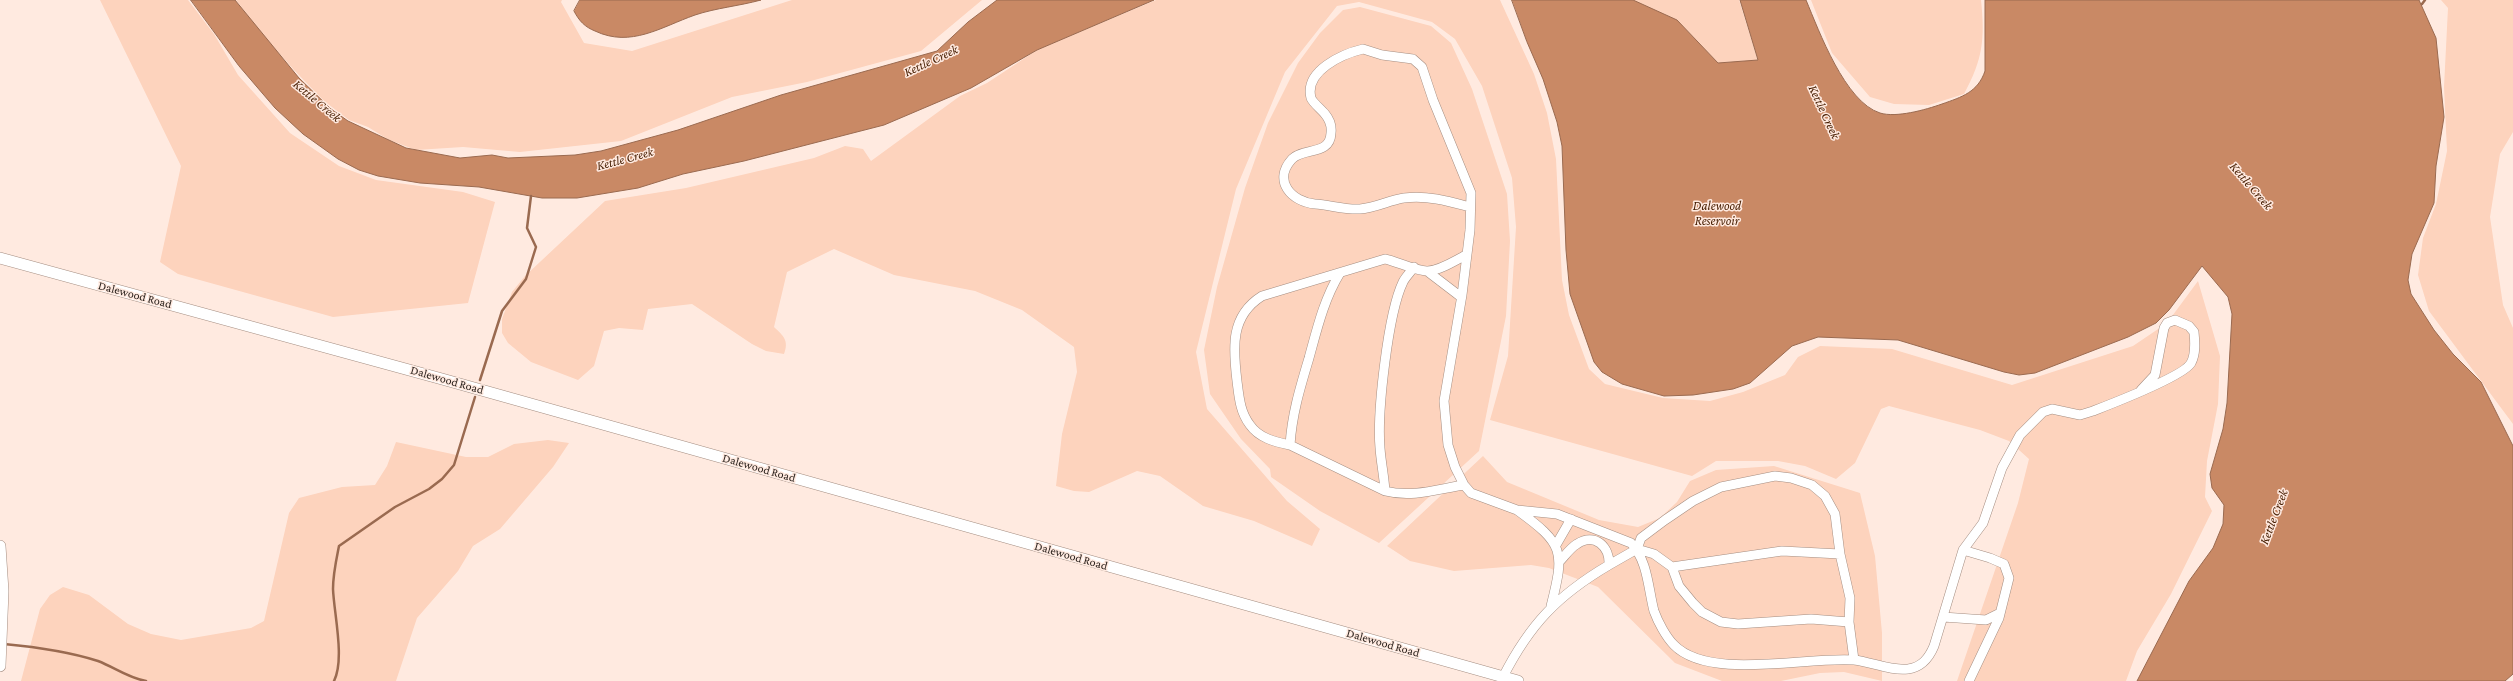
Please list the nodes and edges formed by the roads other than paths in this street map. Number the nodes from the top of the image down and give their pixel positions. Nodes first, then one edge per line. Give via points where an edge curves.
1 (1470, 207) junction
2 (1466, 255) junction
3 (0, 258) edge
4 (1414, 267) junction
5 (1427, 271) junction
6 (1340, 273) junction
7 (1461, 297) junction
8 (2141, 390) junction
9 (1290, 445) junction
10 (1464, 485) junction
11 (1386, 491) junction
12 (1517, 510) junction
13 (1571, 519) junction
14 (1556, 545) junction
15 (0, 546) edge
16 (1637, 549) junction
17 (1963, 550) junction
18 (1840, 554) junction
19 (1559, 562) junction
20 (1609, 565) junction
21 (1672, 567) junction
22 (1551, 606) junction
23 (2000, 613) junction
24 (1943, 617) junction
25 (1849, 622) junction
26 (1854, 660) junction
27 (0, 666) edge
28 (1503, 677) junction
29 (1518, 681) edge
30 (1969, 681) edge

1 - 1 street via 1471,193 1432,100 1422,67 1413,59 1382,55 1363,49 1334,61 1316,74 1311,90 1312,100 1332,125 1331,139 1326,146 1292,158 1283,177 1288,191 1295,199 1305,203 1362,209 1406,198 1434,197
1 - 2 street via 1472,211
2 - 5 street
2 - 7 street
3 - 28 main road, Dalewood Road via 449,381
4 - 5 street
4 - 6 street via 1385,259
4 - 11 street via 1404,280 1398,296 1389,339 1380,417 1380,447
5 - 7 street
6 - 9 street via 1330,288 1320,316 1296,397
6 - 9 street via 1262,296 1251,303 1244,313 1234,341 1233,356 1241,408 1250,426 1260,435
7 - 10 street via 1444,401 1448,445
8 - 8 street via 2187,368 2192,362 2194,332 2188,326 2175,320 2167,323 2154,375
8 - 17 street via 2080,415 2052,410 2043,412 2027,427 2012,448 1996,483 1983,523
9 - 11 street
10 - 11 street via 1415,494
10 - 12 street via 1470,493
12 - 13 street via 1538,511
12 - 14 street via 1549,534
13 - 14 street
13 - 16 street via 1631,543
14 - 19 street
15 - 27 main road
16 - 18 street via 1641,538 1693,501 1721,487 1775,476 1812,485 1825,496 1835,514
16 - 20 street
16 - 21 street via 1654,554
16 - 26 street via 1647,576 1655,612 1674,645 1686,655 1707,663 1742,666
17 - 23 street via 2004,564 2009,578
17 - 24 street
18 - 21 street via 1782,551
18 - 25 street via 1850,598
19 - 20 street via 1576,544 1586,540 1597,540 1606,548
19 - 22 street
20 - 22 street via 1582,581
21 - 25 street via 1679,586 1693,603 1702,612 1721,622 1738,624 1811,619
22 - 28 street via 1519,646
23 - 24 street via 1986,620
23 - 30 street via 1982,658 1973,669
24 - 26 street via 1930,656 1919,666 1897,668
25 - 26 street
28 - 29 main road, Dalewood Road

